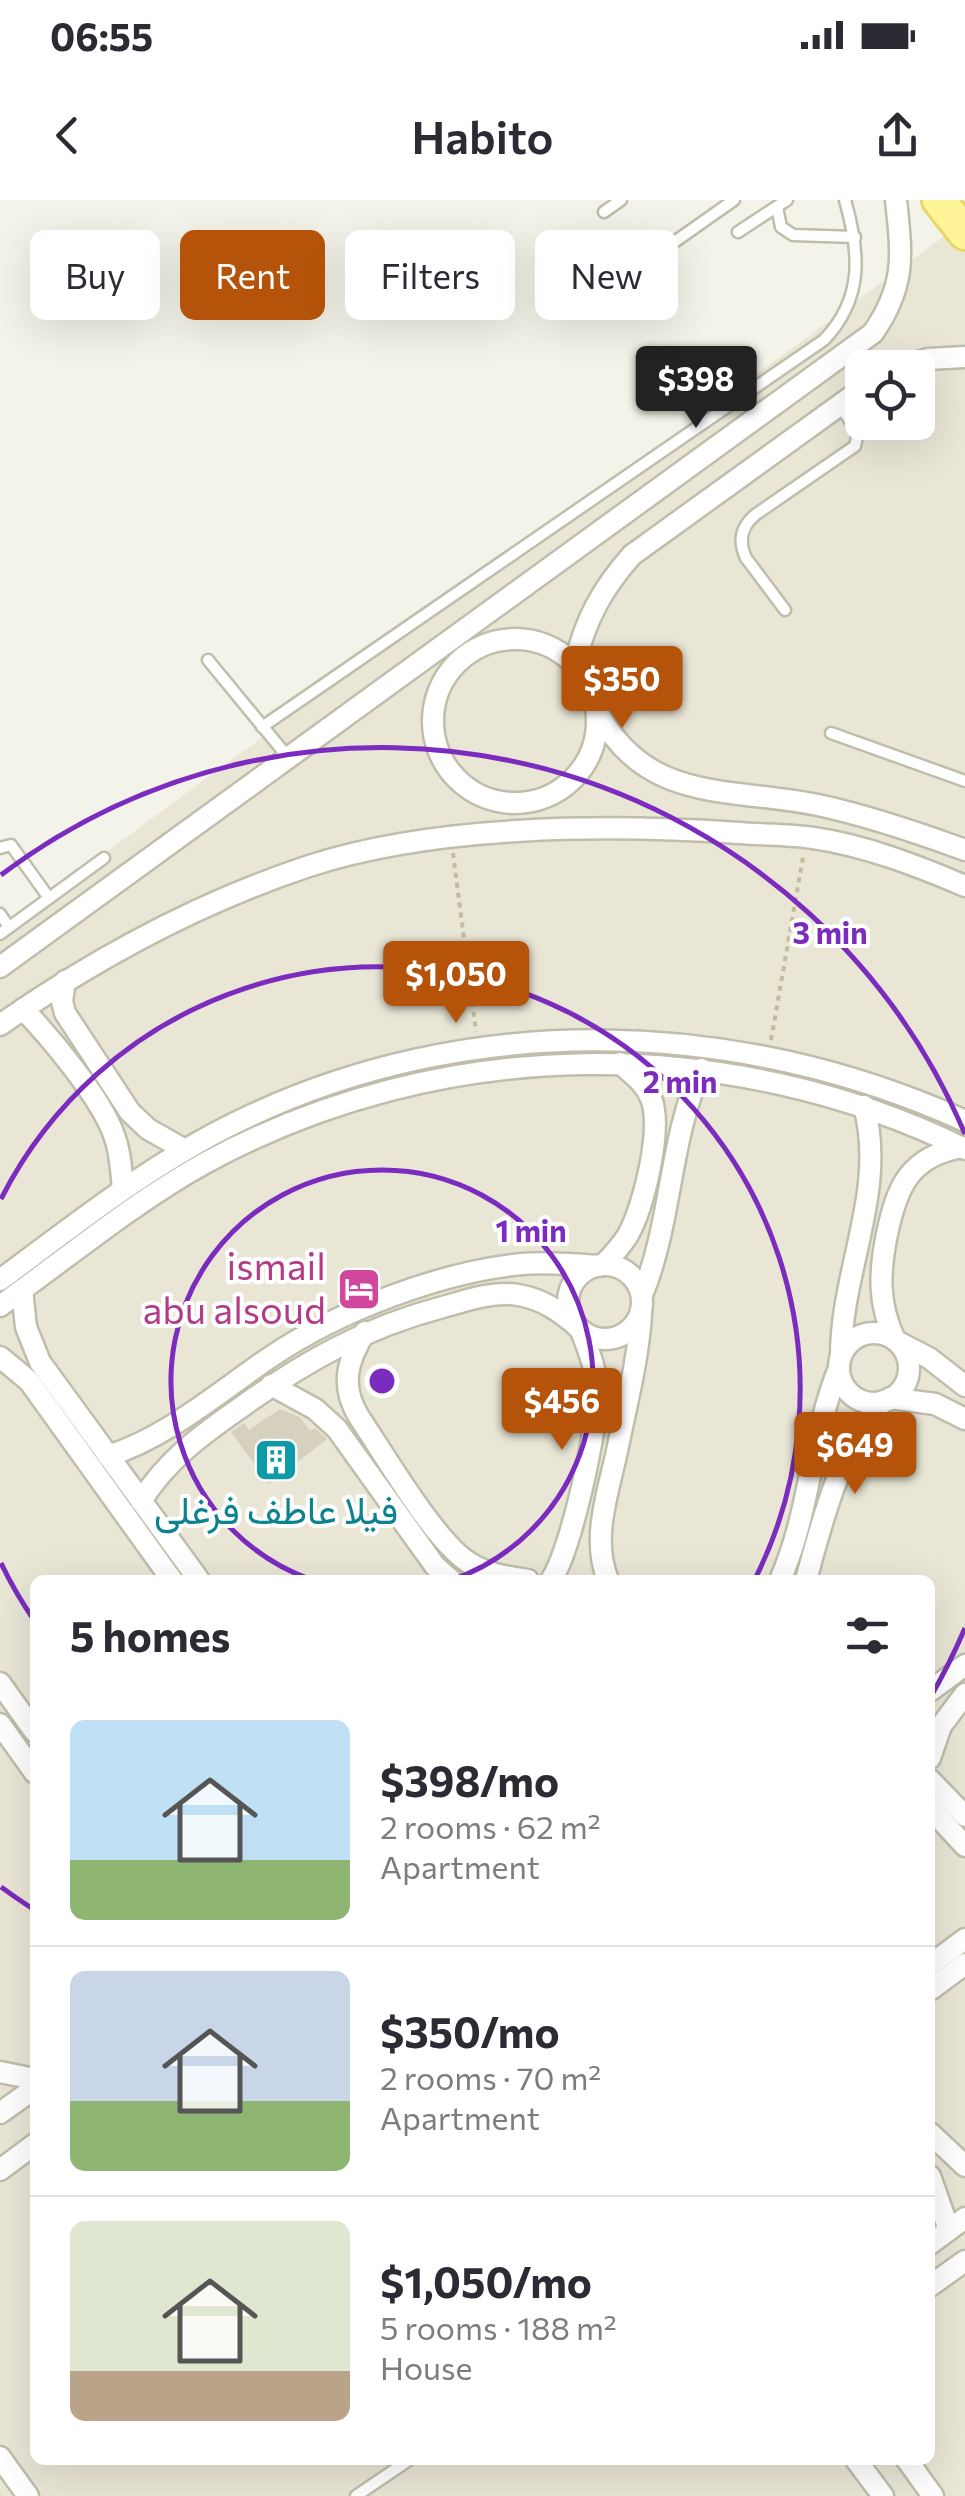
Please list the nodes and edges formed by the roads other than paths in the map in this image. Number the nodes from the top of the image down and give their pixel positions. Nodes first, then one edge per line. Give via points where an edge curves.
1 (620, 200) edge
2 (734, 200) edge
3 (845, 200) edge
4 (896, 200) edge
5 (939, 200) edge
6 (719, 204) edge
7 (782, 204) edge
8 (604, 212) dead end
9 (738, 232) dead end
10 (965, 233) edge
11 (855, 237) junction
12 (678, 238) edge
13 (965, 357) edge
14 (935, 359) edge
15 (845, 401) edge
16 (840, 405) junction
17 (785, 610) dead end
18 (454, 635) junction
19 (470, 652) junction
20 (208, 660) dead end
21 (575, 664) junction
22 (597, 708) junction
23 (262, 727) junction
24 (831, 733) dead end
25 (287, 756) junction
26 (965, 781) edge
27 (518, 802) junction
28 (520, 834) junction
29 (0, 848) edge
30 (965, 850) edge
31 (104, 858) dead end
32 (965, 886) edge
33 (49, 898) junction
34 (0, 914) edge
35 (5, 931) edge
36 (0, 967) edge
37 (65, 982) junction
38 (22, 1009) junction
39 (0, 1025) edge
40 (620, 1063) junction
41 (701, 1069) junction
42 (864, 1106) junction
43 (965, 1120) edge
44 (964, 1148) edge
45 (184, 1150) junction
46 (123, 1189) junction
47 (601, 1265) junction
48 (0, 1280) edge
49 (22, 1290) junction
50 (642, 1305) junction
51 (0, 1306) edge
52 (579, 1329) junction
53 (365, 1332) junction
54 (897, 1341) junction
55 (0, 1358) edge
56 (840, 1362) junction
57 (271, 1386) junction
58 (965, 1386) edge
59 (886, 1400) junction
60 (965, 1419) edge
61 (108, 1456) junction
62 (141, 1501) junction
63 (168, 1575) edge
64 (195, 1575) edge
65 (445, 1575) edge
66 (506, 1575) edge
67 (554, 1575) edge
68 (607, 1575) edge
69 (782, 1575) edge
70 (807, 1575) edge
71 (965, 1665) edge
72 (0, 1682) edge
73 (935, 1687) edge
74 (965, 1694) edge
75 (0, 1724) edge
76 (30, 1725) edge
77 (935, 1743) edge
78 (30, 1765) edge
79 (935, 1785) edge
80 (935, 1813) edge
81 (965, 1816) edge
82 (965, 1846) edge
83 (965, 1939) edge
84 (935, 1960) edge
85 (965, 1964) edge
86 (935, 1986) edge
87 (0, 2072) edge
88 (30, 2079) edge
89 (30, 2092) edge
90 (0, 2113) edge
91 (935, 2138) edge
92 (30, 2148) edge
93 (965, 2166) edge
94 (0, 2170) edge
95 (935, 2185) edge
96 (957, 2224) edge
97 (935, 2240) edge
98 (965, 2261) edge
99 (935, 2282) edge
100 (0, 2458) edge
101 (402, 2465) edge
102 (860, 2465) edge
103 (911, 2465) edge
104 (28, 2496) edge
105 (356, 2496) edge
106 (883, 2496) edge
107 (933, 2496) edge

1 - 8 lane
2 - 6 lane
3 - 11 lane
4 - 18 street via 900,281 872,333
5 - 10 main road
6 - 12 lane
7 - 9 lane
7 - 11 lane via 781,228 793,235
11 - 23 lane via 856,287 824,340
13 - 14 street
15 - 16 street
16 - 17 lane via 858,432 855,446 743,530 746,558
16 - 21 street via 632,555 602,590
18 - 19 street
18 - 25 street
19 - 21 street via 496,640 525,639
19 - 27 street via 437,693 432,712 438,752 478,794
20 - 23 lane
21 - 22 street
22 - 27 street via 594,743 578,773 561,789
22 - 30 street via 623,751 666,778 848,812
23 - 25 lane
24 - 26 lane
25 - 36 street
27 - 28 street
28 - 32 street via 646,829 806,838
28 - 37 street via 384,847 312,866 196,910
29 - 33 lane via 11,845
31 - 33 lane
33 - 35 lane
34 - 35 lane
37 - 38 street
37 - 45 street via 65,1013 130,1112
38 - 39 street
38 - 46 street via 108,1120
40 - 41 street
40 - 47 street via 648,1090 655,1128 638,1210 628,1234
40 - 49 street via 447,1076 322,1110 167,1186
41 - 42 street
41 - 50 street via 686,1108 662,1240
42 - 44 street
42 - 56 street via 872,1174 845,1298
43 - 45 street via 853,1078 768,1057 672,1042 526,1041 416,1059 312,1090
44 - 54 street via 920,1164 894,1203 880,1282
45 - 46 street
46 - 48 street
47 - 50 street via 628,1273
47 - 52 street via 572,1286 568,1307
47 - 61 street via 490,1268 363,1308 294,1342 154,1435
49 - 51 street
49 - 61 street via 26,1327 40,1362
50 - 52 street via 635,1325 615,1338
50 - 68 street via 602,1523
52 - 53 street via 550,1306 501,1294
52 - 67 street via 596,1377 596,1411 568,1547
53 - 57 street
53 - 66 street via 346,1380 352,1406 447,1544 484,1570
54 - 56 street via 881,1333 861,1335
54 - 58 street
54 - 59 street via 909,1370 902,1388
55 - 63 street via 29,1381
56 - 59 street via 849,1392 866,1402
56 - 69 street
57 - 62 street via 180,1452
57 - 65 street via 338,1429
59 - 60 street via 936,1404
59 - 70 street via 840,1466
61 - 62 street
62 - 64 street
71 - 73 street
72 - 76 street
74 - 77 street
75 - 78 street
79 - 81 street
80 - 82 street
83 - 84 street
85 - 86 street
87 - 88 street
89 - 90 street
91 - 93 street
92 - 94 street
95 - 96 street
96 - 97 street
98 - 99 street
100 - 104 street
101 - 105 lane
102 - 106 street
103 - 107 street

